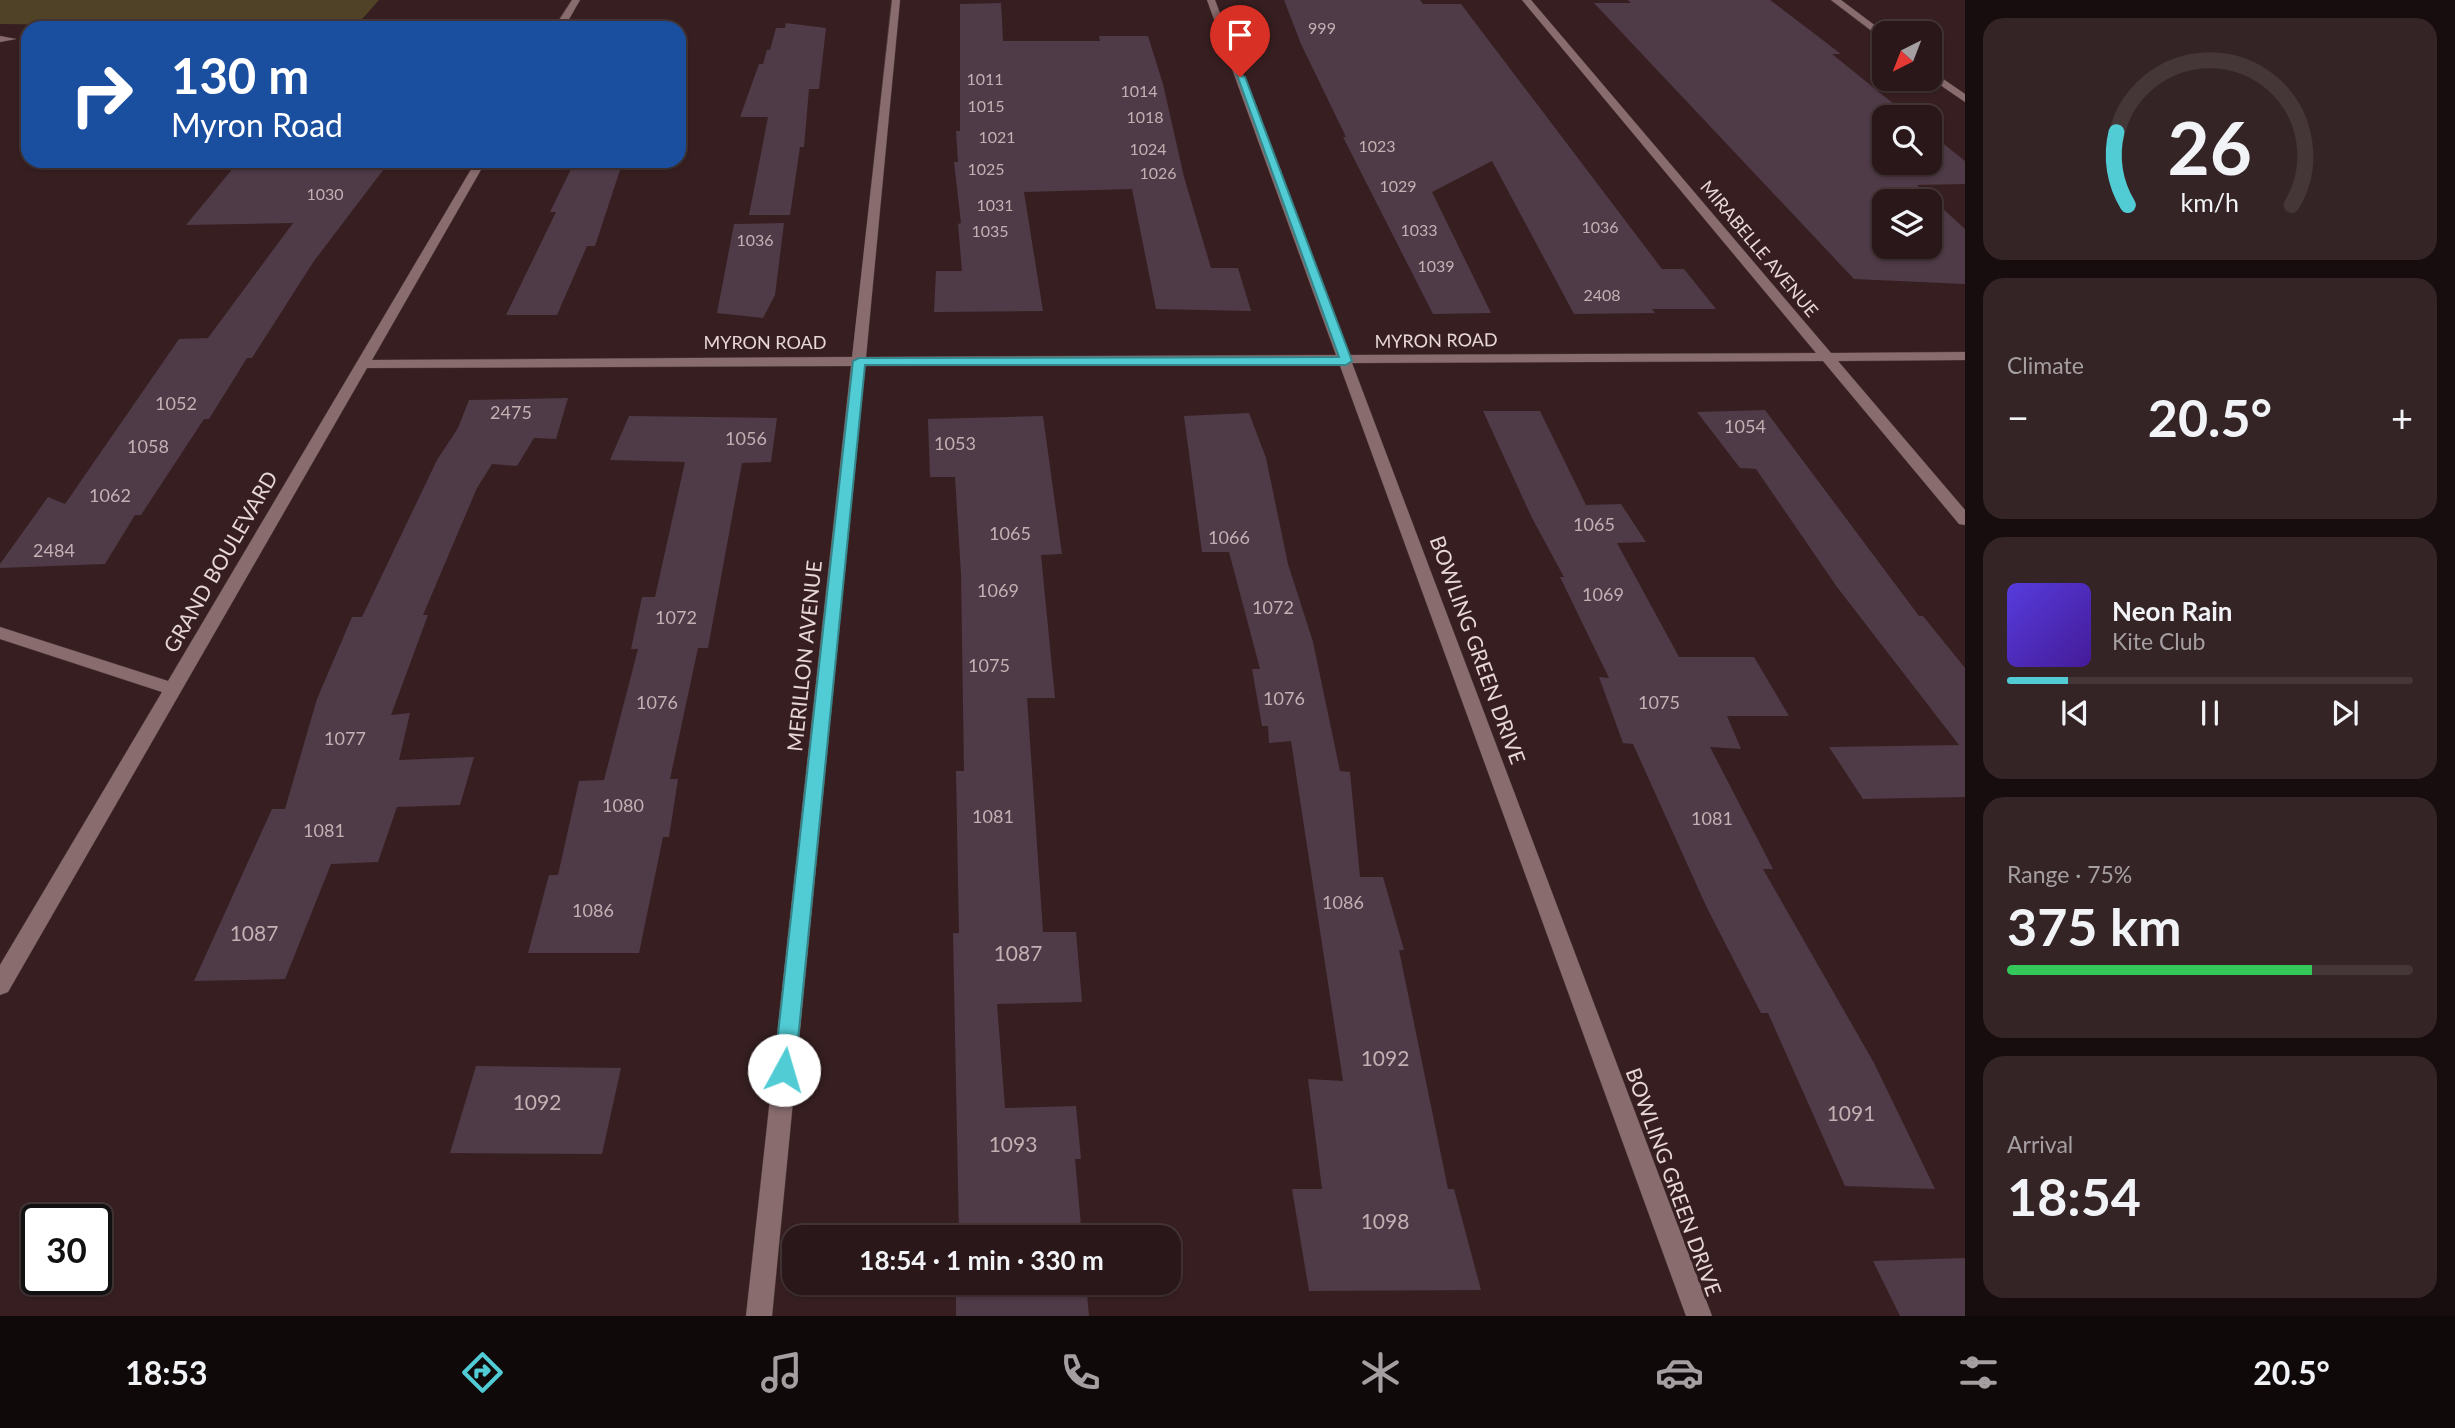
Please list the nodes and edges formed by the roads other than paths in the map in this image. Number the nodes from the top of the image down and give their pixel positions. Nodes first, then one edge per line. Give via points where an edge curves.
1 (576, 0) edge
2 (896, 0) edge
3 (1211, 0) edge
4 (1526, 0) edge
5 (1835, 0) edge
6 (563, 21) edge
7 (1872, 28) edge
8 (1942, 82) edge
9 (1965, 99) edge
10 (477, 168) edge
11 (1965, 356) edge
12 (1827, 357) junction
13 (859, 361) junction
14 (1346, 361) junction
15 (362, 363) junction
16 (1965, 520) edge
17 (0, 633) edge
18 (171, 688) junction
19 (0, 985) edge
20 (758, 1316) edge
21 (1699, 1316) edge

1 - 6 street
2 - 13 street, MERILLON AVENUE
3 - 14 street, BOWLING GREEN DRIVE
4 - 12 street, MIRABELLE AVENUE
5 - 7 street
8 - 9 street
10 - 15 street, GRAND BOULEVARD
11 - 12 street, MYRON ROAD
12 - 14 street, MYRON ROAD
12 - 16 street, MIRABELLE AVENUE
13 - 14 street, MYRON ROAD
13 - 15 street, MYRON ROAD
13 - 20 street, MERILLON AVENUE
14 - 21 street, BOWLING GREEN DRIVE
15 - 18 street, GRAND BOULEVARD
17 - 18 street
18 - 19 street, GRAND BOULEVARD

